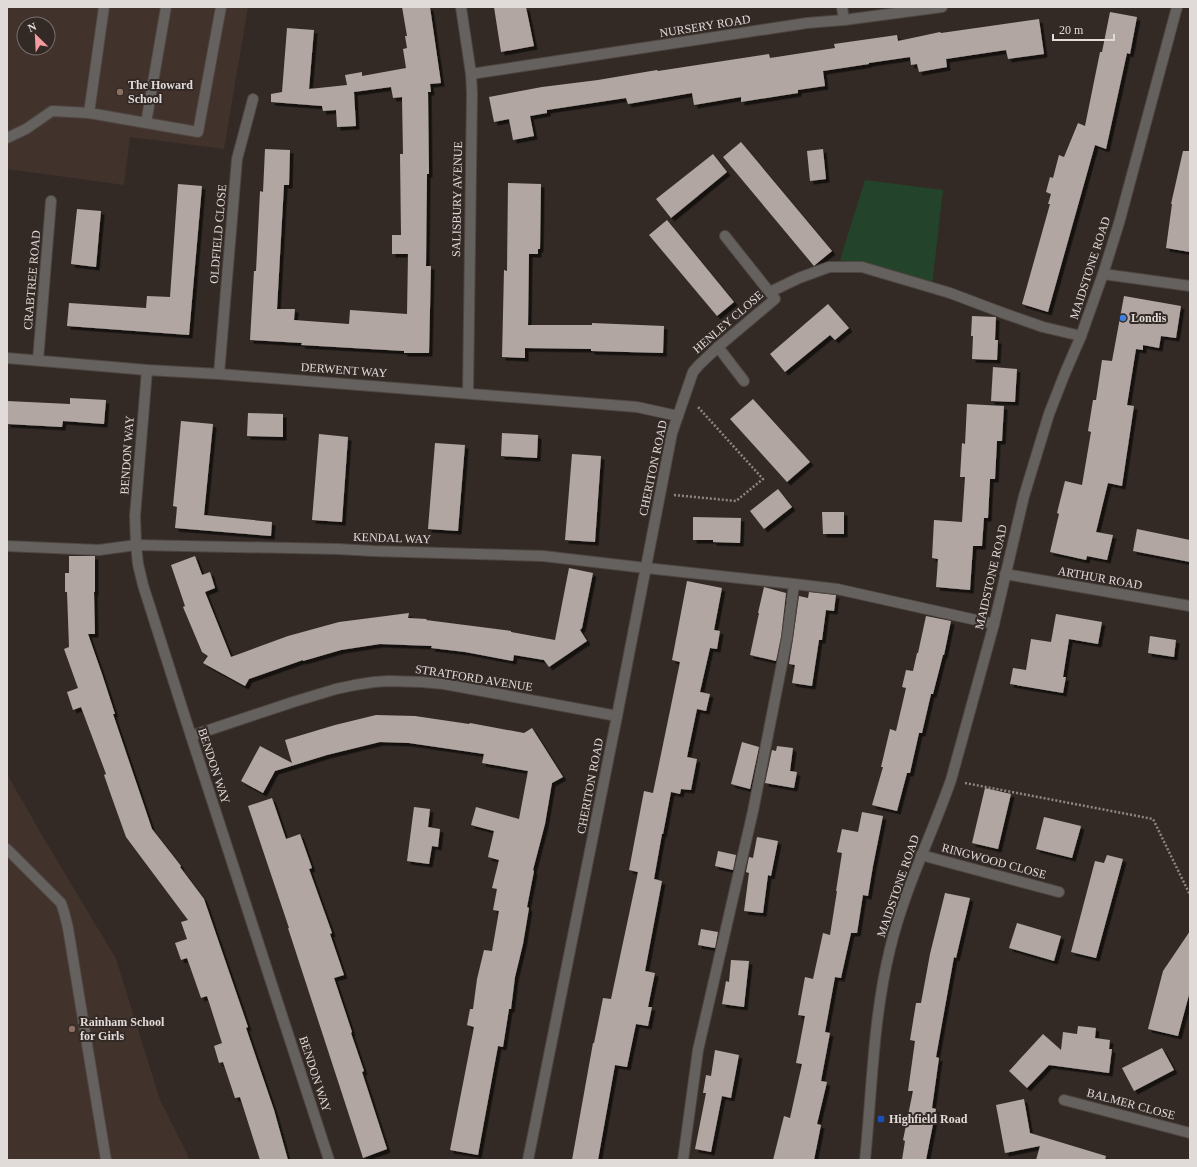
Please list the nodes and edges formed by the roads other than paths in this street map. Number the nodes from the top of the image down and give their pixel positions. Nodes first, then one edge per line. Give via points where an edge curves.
1 (104, 7) edge
2 (166, 7) edge
3 (221, 7) edge
4 (461, 7) edge
5 (842, 7) edge
6 (942, 7) edge
7 (1177, 7) edge
8 (844, 20) junction
9 (471, 74) junction
10 (253, 99) dead end
11 (89, 113) junction
12 (146, 123) junction
13 (7, 138) edge
14 (51, 201) dead end
15 (725, 236) dead end
16 (1104, 274) junction
17 (1190, 286) edge
18 (770, 292) junction
19 (1081, 336) junction
20 (718, 347) junction
21 (7, 358) edge
22 (38, 360) junction
23 (147, 370) junction
24 (219, 374) junction
25 (744, 381) dead end
26 (468, 393) junction
27 (678, 416) junction
28 (136, 545) junction
29 (7, 546) edge
30 (646, 568) junction
31 (1005, 574) junction
32 (794, 584) junction
33 (1190, 606) edge
34 (994, 624) junction
35 (617, 716) junction
36 (190, 736) junction
37 (7, 848) edge
38 (921, 855) junction
39 (1059, 892) dead end
40 (1064, 1100) dead end
41 (1190, 1133) edge
42 (106, 1160) edge
43 (329, 1160) edge
44 (528, 1160) edge
45 (683, 1160) edge
46 (864, 1160) edge

1 - 11 street
2 - 12 street
3 - 12 street via 198,132
4 - 9 street, SALISBURY AVENUE
5 - 8 street
6 - 8 street, NURSERY ROAD
7 - 16 street, MAIDSTONE ROAD
8 - 9 street, NURSERY ROAD via 807,23
9 - 26 street, SALISBURY AVENUE
10 - 24 street, OLDFIELD CLOSE via 237,159
11 - 12 street
11 - 13 street via 52,111 26,129
14 - 22 street, CRABTREE ROAD
15 - 18 street, HENLEY CLOSE
16 - 17 street
16 - 19 street, MAIDSTONE ROAD
18 - 19 street via 829,267 862,267 950,293 1043,327
18 - 20 street, HENLEY CLOSE via 775,299
19 - 31 street, MAIDSTONE ROAD via 1042,434
20 - 25 street
20 - 27 street, HENLEY CLOSE via 693,372
21 - 22 street, DERWENT WAY
22 - 23 street, DERWENT WAY
23 - 24 street, DERWENT WAY
23 - 28 street, BENDON WAY via 135,516
24 - 26 street, DERWENT WAY
26 - 27 street, DERWENT WAY via 637,407
27 - 30 street, CHERITON ROAD via 672,433
28 - 29 street, KENDAL WAY via 99,550
28 - 30 street, KENDAL WAY via 543,556
28 - 36 street, BENDON WAY via 143,585
30 - 32 street, KENDAL WAY
30 - 35 street, CHERITON ROAD
31 - 33 street, ARTHUR ROAD
31 - 34 street, MAIDSTONE ROAD
32 - 34 street, KENDAL WAY via 837,590
32 - 45 street via 787,638 752,811 698,1050
34 - 38 street, MAIDSTONE ROAD via 951,780
35 - 36 street, STRATFORD AVENUE via 444,684 389,681 336,689
35 - 44 street, CHERITON ROAD
36 - 43 street, BENDON WAY
37 - 42 street via 61,903 64,912
38 - 39 street, RINGWOOD CLOSE
38 - 46 street, MAIDSTONE ROAD via 897,921 883,979
40 - 41 street, BALMER CLOSE

